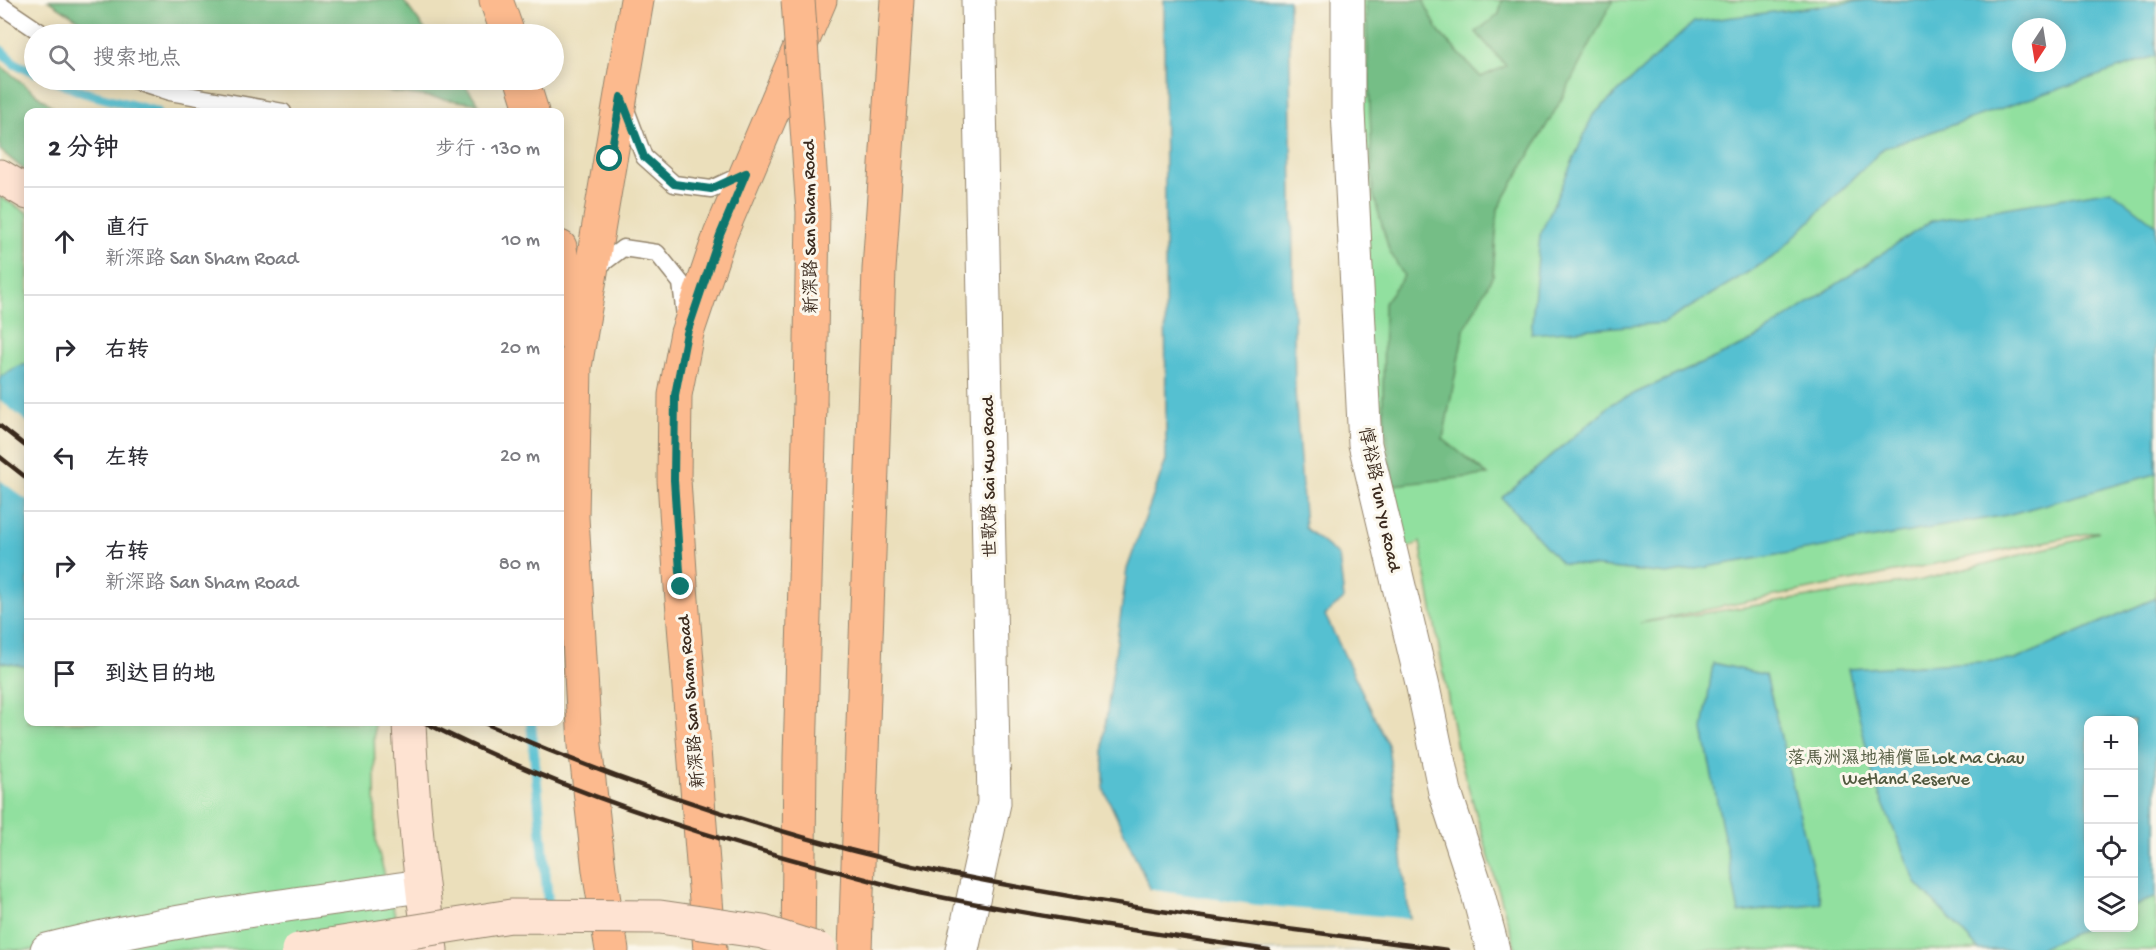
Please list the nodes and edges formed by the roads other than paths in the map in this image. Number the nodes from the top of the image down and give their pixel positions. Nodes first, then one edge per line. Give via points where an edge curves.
1 (496, 0) edge
2 (637, 0) edge
3 (798, 0) edge
4 (820, 0) edge
5 (879, 0) edge
6 (897, 0) edge
7 (978, 0) edge
8 (1348, 0) edge
9 (0, 5) edge
10 (28, 24) edge
11 (504, 24) edge
12 (893, 61) junction
13 (164, 90) edge
14 (525, 90) edge
15 (621, 97) junction
16 (260, 108) edge
17 (531, 108) edge
18 (746, 173) junction
19 (0, 177) edge
20 (24, 191) edge
21 (591, 273) junction
22 (564, 279) edge
23 (687, 333) junction
24 (575, 368) junction
25 (409, 726) edge
26 (423, 901) junction
27 (47, 950) edge
28 (298, 950) edge
29 (404, 950) edge
30 (431, 950) edge
31 (612, 950) edge
32 (710, 950) edge
33 (798, 950) edge
34 (820, 950) edge
35 (855, 950) edge
36 (962, 950) edge
37 (1493, 950) edge

1 - 11 main road
2 - 15 main road
3 - 33 main road, 新深路 San Sham Road, bridge via 813,212
4 - 18 main road, 新深路 San Sham Road
5 - 12 main road
6 - 12 main road
7 - 36 street, 世歌路 Sai Kwo Road via 994,803
8 - 37 street, 惇裕路 Tun Yu Road via 1348,111 1365,444 1445,792
9 - 10 lane
12 - 35 main road via 879,270
13 - 16 lane
14 - 17 main road
15 - 18 lane via 644,157 674,184 711,189
15 - 21 main road
18 - 23 main road, 新深路 San Sham Road
19 - 20 street
21 - 23 lane via 622,248 657,254 681,283
21 - 24 main road
22 - 24 main road
23 - 32 main road, 新深路 San Sham Road via 675,395 674,480
24 - 31 main road via 572,517 585,745
25 - 26 street
26 - 27 street via 217,916
26 - 29 lane
26 - 30 street
28 - 34 street, bridge via 511,916 546,916 660,917 764,932

